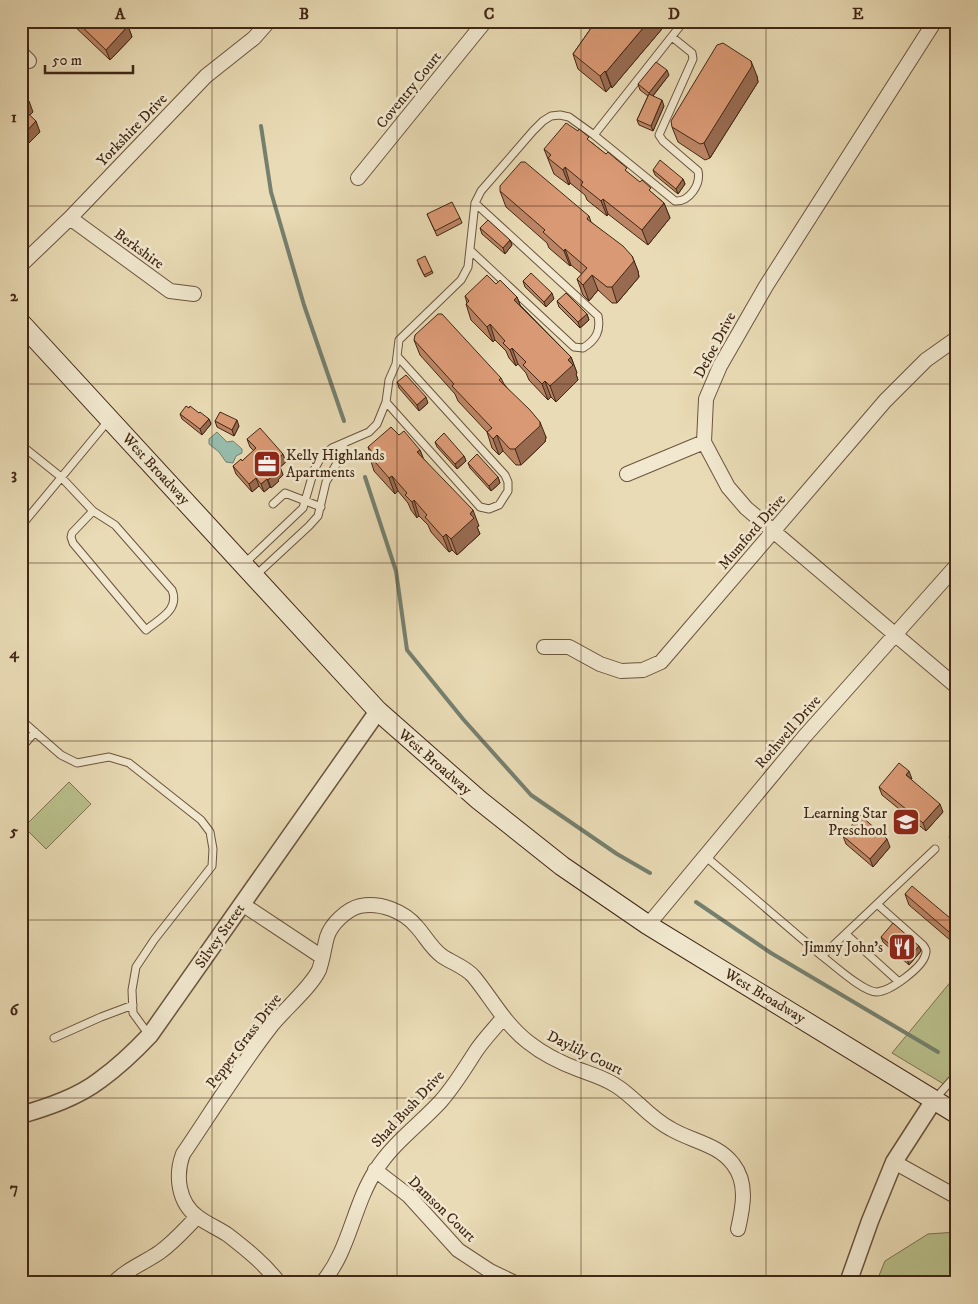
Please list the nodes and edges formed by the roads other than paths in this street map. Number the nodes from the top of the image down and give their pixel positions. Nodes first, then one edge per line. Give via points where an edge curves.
1 (269, 21) edge
2 (483, 21) edge
3 (684, 21) edge
4 (936, 21) edge
5 (672, 37) junction
6 (594, 135) junction
7 (358, 178) dead end
8 (475, 203) junction
9 (70, 218) junction
10 (470, 250) junction
11 (21, 265) edge
12 (194, 294) dead end
13 (21, 323) edge
14 (957, 338) edge
15 (397, 356) junction
16 (386, 402) junction
17 (110, 418) junction
18 (704, 442) junction
19 (344, 444) junction
20 (21, 445) edge
21 (627, 474) dead end
22 (62, 477) junction
23 (306, 501) junction
24 (273, 504) dead end
25 (321, 507) junction
26 (93, 511) junction
27 (21, 526) edge
28 (774, 532) junction
29 (957, 565) edge
30 (249, 570) junction
31 (895, 635) junction
32 (544, 647) dead end
33 (957, 687) edge
34 (378, 711) junction
35 (21, 720) edge
36 (35, 732) junction
37 (21, 748) edge
38 (935, 849) dead end
39 (704, 856) junction
40 (242, 904) junction
41 (877, 904) junction
42 (359, 906) joint
43 (648, 925) junction
44 (846, 934) junction
45 (822, 956) junction
46 (322, 957) junction
47 (899, 982) junction
48 (133, 1006) junction
49 (503, 1018) junction
50 (150, 1035) junction
51 (54, 1038) dead end
52 (957, 1074) edge
53 (934, 1100) junction
54 (957, 1114) edge
55 (21, 1115) edge
56 (894, 1162) junction
57 (375, 1170) junction
58 (957, 1197) edge
59 (197, 1217) junction
60 (738, 1229) dead end
61 (114, 1283) edge
62 (279, 1283) edge
63 (322, 1283) edge
64 (515, 1283) edge
65 (848, 1283) edge

1 - 9 street, Yorkshire Drive via 254,38 206,76
2 - 7 street, Coventry Court
3 - 5 lane
4 - 18 street, Defoe Drive via 772,277 720,366 706,399
5 - 6 lane
5 - 6 lane via 692,53 693,59 659,135 698,171 699,182 688,198 675,201
6 - 8 lane via 569,117 551,116 533,131 481,191
8 - 10 lane
8 - 10 lane via 598,316 600,327 596,337 583,348 574,347
9 - 11 street, Yorkshire Drive
9 - 12 street, Berkshire via 170,291
10 - 15 lane via 468,267 460,280 399,340
13 - 17 main road, West Broadway
14 - 28 street, Mumford Drive via 926,360 886,401
15 - 16 lane
15 - 16 lane via 505,475 508,491 499,505 489,509 480,507
16 - 19 lane via 377,424 369,432
17 - 22 lane
17 - 30 main road, West Broadway
18 - 21 street
18 - 28 street via 728,487
19 - 23 lane via 321,457
19 - 25 lane via 326,482
20 - 22 lane
22 - 26 lane
22 - 27 lane
23 - 24 lane via 285,493
23 - 25 lane
23 - 30 lane
25 - 30 lane via 309,526
26 - 26 lane via 115,524 172,590 175,598 172,608 146,630 72,543 72,533
28 - 31 street
28 - 32 street, Mumford Drive via 661,662 643,670 621,671 569,647
29 - 31 street, Rothwell Drive
30 - 34 main road, West Broadway
31 - 33 street
31 - 39 street, Rothwell Drive
34 - 40 street, Silvey Street
34 - 43 main road, West Broadway via 479,800 562,866
35 - 36 lane
36 - 37 lane
36 - 48 lane via 61,755 77,763 109,757 129,763 201,820 210,832 212,866 136,968
38 - 41 lane
39 - 43 street, Rothwell Drive
39 - 45 lane
40 - 46 street
40 - 50 street, Silvey Street
41 - 44 lane
41 - 47 lane via 926,950 925,957
42 - 46 street, Pepper Grass Drive via 337,921 328,934
42 - 49 street, Daylily Court via 390,908 406,916 441,955 472,975
43 - 53 main road, West Broadway
44 - 45 lane
44 - 47 lane
45 - 47 lane via 866,989 877,992
46 - 59 street, Pepper Grass Drive via 310,984 272,1026 183,1154 178,1169 181,1192 187,1207
48 - 50 lane via 133,1013
48 - 51 lane
49 - 57 street, Shad Bush Drive via 443,1099 388,1152
49 - 60 street, Daylily Court via 527,1041 555,1060 616,1085 668,1128 722,1152 733,1163 744,1190
50 - 55 street, Silvey Street via 99,1082 68,1098
52 - 53 lane
53 - 54 main road, West Broadway
53 - 56 street
56 - 58 street
56 - 65 street
57 - 63 street, Shad Bush Drive via 344,1248
57 - 64 street, Damson Court via 409,1196 458,1250
59 - 61 street via 162,1251
59 - 62 street via 226,1234 256,1258

